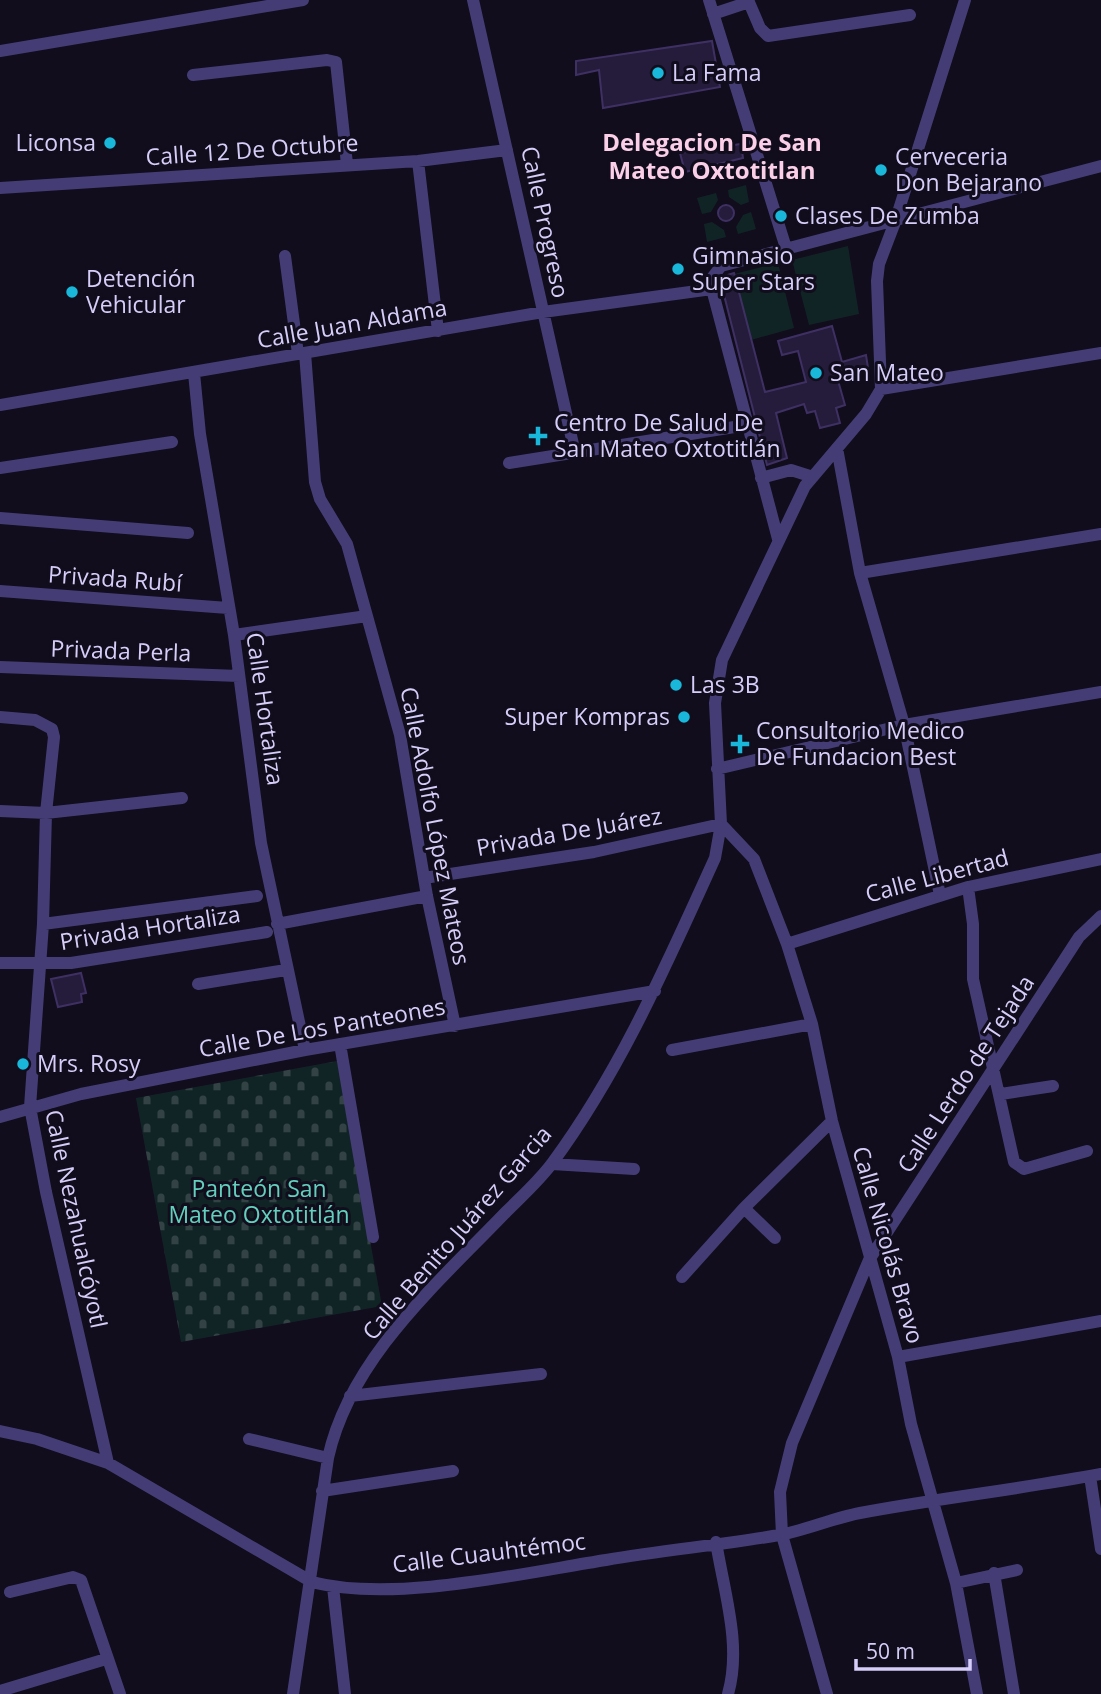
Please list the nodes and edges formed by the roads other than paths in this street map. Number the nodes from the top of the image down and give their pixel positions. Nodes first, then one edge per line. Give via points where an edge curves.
1 (303, 0) edge
2 (473, 0) edge
3 (709, 0) edge
4 (965, 0) edge
5 (749, 1) edge
6 (242, 5) edge
7 (713, 14) junction
8 (911, 15) dead end
9 (0, 50) edge
10 (193, 75) dead end
11 (507, 150) junction
12 (418, 161) junction
13 (347, 164) junction
14 (1101, 166) edge
15 (0, 188) edge
16 (895, 222) junction
17 (786, 248) junction
18 (285, 256) dead end
19 (712, 289) junction
20 (543, 312) junction
21 (438, 331) junction
22 (1101, 353) edge
23 (302, 354) junction
24 (194, 373) junction
25 (881, 388) junction
26 (0, 405) edge
27 (747, 425) junction
28 (172, 442) dead end
29 (837, 448) junction
30 (575, 453) junction
31 (509, 463) dead end
32 (0, 468) edge
33 (813, 477) junction
34 (761, 478) junction
35 (0, 518) edge
36 (188, 533) dead end
37 (1101, 534) edge
38 (778, 539) junction
39 (860, 573) junction
40 (0, 592) edge
41 (228, 608) junction
42 (367, 616) junction
43 (234, 635) junction
44 (0, 667) edge
45 (239, 676) junction
46 (1101, 692) edge
47 (0, 717) edge
48 (904, 725) junction
49 (717, 769) junction
50 (182, 798) dead end
51 (0, 811) edge
52 (46, 813) junction
53 (721, 824) junction
54 (1101, 859) edge
55 (424, 878) junction
56 (968, 887) junction
57 (940, 895) junction
58 (257, 896) dead end
59 (427, 896) junction
60 (1101, 916) edge
61 (43, 924) junction
62 (272, 928) junction
63 (787, 944) junction
64 (0, 963) edge
65 (39, 965) junction
66 (286, 970) junction
67 (198, 984) dead end
68 (655, 991) junction
69 (812, 1024) junction
70 (455, 1026) junction
71 (340, 1044) junction
72 (305, 1050) junction
73 (672, 1050) dead end
74 (993, 1068) junction
75 (1053, 1086) dead end
76 (1000, 1094) junction
77 (30, 1107) junction
78 (0, 1117) edge
79 (832, 1121) junction
80 (1087, 1151) dead end
81 (552, 1164) junction
82 (634, 1169) dead end
83 (744, 1209) junction
84 (373, 1237) dead end
85 (775, 1238) dead end
86 (869, 1260) junction
87 (682, 1277) dead end
88 (1101, 1321) edge
89 (898, 1357) junction
90 (541, 1374) dead end
91 (350, 1396) junction
92 (0, 1431) edge
93 (248, 1439) dead end
94 (328, 1458) junction
95 (108, 1463) junction
96 (453, 1471) dead end
97 (1095, 1475) edge
98 (322, 1491) junction
99 (932, 1503) junction
100 (782, 1535) junction
101 (716, 1542) junction
102 (1101, 1549) edge
103 (1017, 1570) dead end
104 (994, 1573) junction
105 (312, 1582) junction
106 (956, 1583) junction
107 (333, 1587) junction
108 (10, 1592) dead end
109 (106, 1659) junction
110 (0, 1691) edge
111 (120, 1694) edge
112 (293, 1694) edge
113 (345, 1694) edge
114 (728, 1694) edge
115 (827, 1694) edge
116 (976, 1694) edge
117 (1014, 1694) edge

1 - 6 street
2 - 11 street, Calle Progreso
3 - 7 street
4 - 16 street
5 - 7 street
5 - 8 street via 768,36
6 - 9 street
7 - 17 street
10 - 13 street via 336,62
11 - 12 street, Calle 12 De Octubre
11 - 20 street, Calle Progreso
12 - 13 street, Calle 12 De Octubre
12 - 21 street
13 - 15 street, Calle 12 De Octubre
14 - 16 street
16 - 17 street
16 - 25 street via 877,281
17 - 19 street via 721,266 712,278
18 - 23 street, Calle Adolfo López Mateos
19 - 20 street, Calle Juan Aldama
19 - 27 street
20 - 21 street, Calle Juan Aldama
20 - 30 street, Calle Progreso
21 - 23 street, Calle Juan Aldama
22 - 25 street
23 - 24 street, Calle Juan Aldama
23 - 42 street, Calle Adolfo López Mateos via 315,482 347,544
24 - 26 street, Calle Juan Aldama
24 - 41 street, Calle Hortaliza
25 - 29 street, Calle Benito Juárez Garcia
27 - 30 street
27 - 34 street
28 - 32 street
29 - 33 street, Calle Benito Juárez Garcia
29 - 39 street
30 - 31 street
33 - 34 street via 790,470
33 - 38 street, Calle Benito Juárez Garcia
34 - 38 street
35 - 36 street
37 - 39 street
38 - 49 street, Calle Benito Juárez Garcia via 719,670
39 - 48 street
40 - 41 street, Privada Rubí
41 - 43 street, Calle Hortaliza
42 - 43 street
42 - 55 street, Calle Adolfo López Mateos via 400,735
43 - 45 street, Calle Hortaliza
44 - 45 street, Privada Perla
45 - 62 street, Calle Hortaliza
46 - 48 street
47 - 52 street, Calle Nezahualcóyotl via 35,720 52,729
48 - 49 street
48 - 57 street
49 - 53 street, Calle Benito Juárez Garcia
50 - 52 street
51 - 52 street
52 - 61 street, Calle Nezahualcóyotl
53 - 55 street, Privada De Juárez via 594,852
53 - 63 street, Calle Nicolás Bravo via 754,859
53 - 68 street, Calle Benito Juárez Garcia via 715,858
54 - 56 street, Calle Libertad
55 - 59 street, Calle Adolfo López Mateos
56 - 57 street, Calle Libertad
56 - 74 street via 973,979
57 - 63 street, Calle Libertad
58 - 61 street
59 - 62 street, Privada Hortaliza
59 - 70 street, Calle Adolfo López Mateos
60 - 74 street, Calle Lerdo de Tejada via 1079,937
61 - 65 street, Calle Nezahualcóyotl
62 - 65 street, Privada Hortaliza
62 - 66 street, Calle Hortaliza
63 - 69 street, Calle Nicolás Bravo
64 - 65 street, Privada Hortaliza
65 - 77 street, Calle Nezahualcóyotl
66 - 67 street
66 - 72 street, Calle Hortaliza
68 - 70 street, Calle De Los Panteones
68 - 81 street, Calle Benito Juárez Garcia via 621,1059
69 - 73 street
69 - 79 street, Calle Nicolás Bravo
70 - 71 street, Calle De Los Panteones
71 - 72 street, Calle De Los Panteones
71 - 84 street
72 - 77 street, Calle De Los Panteones
74 - 76 street
74 - 86 street, Calle Lerdo de Tejada
75 - 76 street
76 - 80 street via 1013,1158 1020,1169
77 - 78 street, Calle De Los Panteones
77 - 95 street, Calle Nezahualcóyotl
79 - 83 street
79 - 86 street, Calle Nicolás Bravo
81 - 82 street
81 - 91 street, Calle Benito Juárez Garcia via 421,1301 380,1350
83 - 85 street
83 - 87 street
86 - 89 street, Calle Nicolás Bravo
86 - 100 street, Calle Lerdo de Tejada via 792,1443 780,1492
88 - 89 street
89 - 99 street, Calle Nicolás Bravo
90 - 91 street
91 - 94 street, Calle Benito Juárez Garcia
92 - 95 street, Calle Cuauhtémoc
93 - 94 street
94 - 98 street, Calle Benito Juárez Garcia
95 - 105 street, Calle Cuauhtémoc
96 - 98 street
97 - 99 street, Calle Cuauhtémoc
97 - 102 street
98 - 105 street, Calle Benito Juárez Garcia
99 - 100 street, Calle Cuauhtémoc via 823,1520
99 - 106 street, Calle Nicolás Bravo
100 - 101 street, Calle Cuauhtémoc
100 - 115 street, Calle Lerdo de Tejada
101 - 107 street, Calle Cuauhtémoc via 459,1583
101 - 114 street via 735,1648
103 - 104 street
104 - 106 street
104 - 117 street
105 - 107 street, Calle Cuauhtémoc
105 - 112 street, Calle Benito Juárez Garcia
106 - 116 street, Calle Nicolás Bravo
107 - 113 street
108 - 109 street via 73,1577 81,1580
109 - 110 street
109 - 111 street

